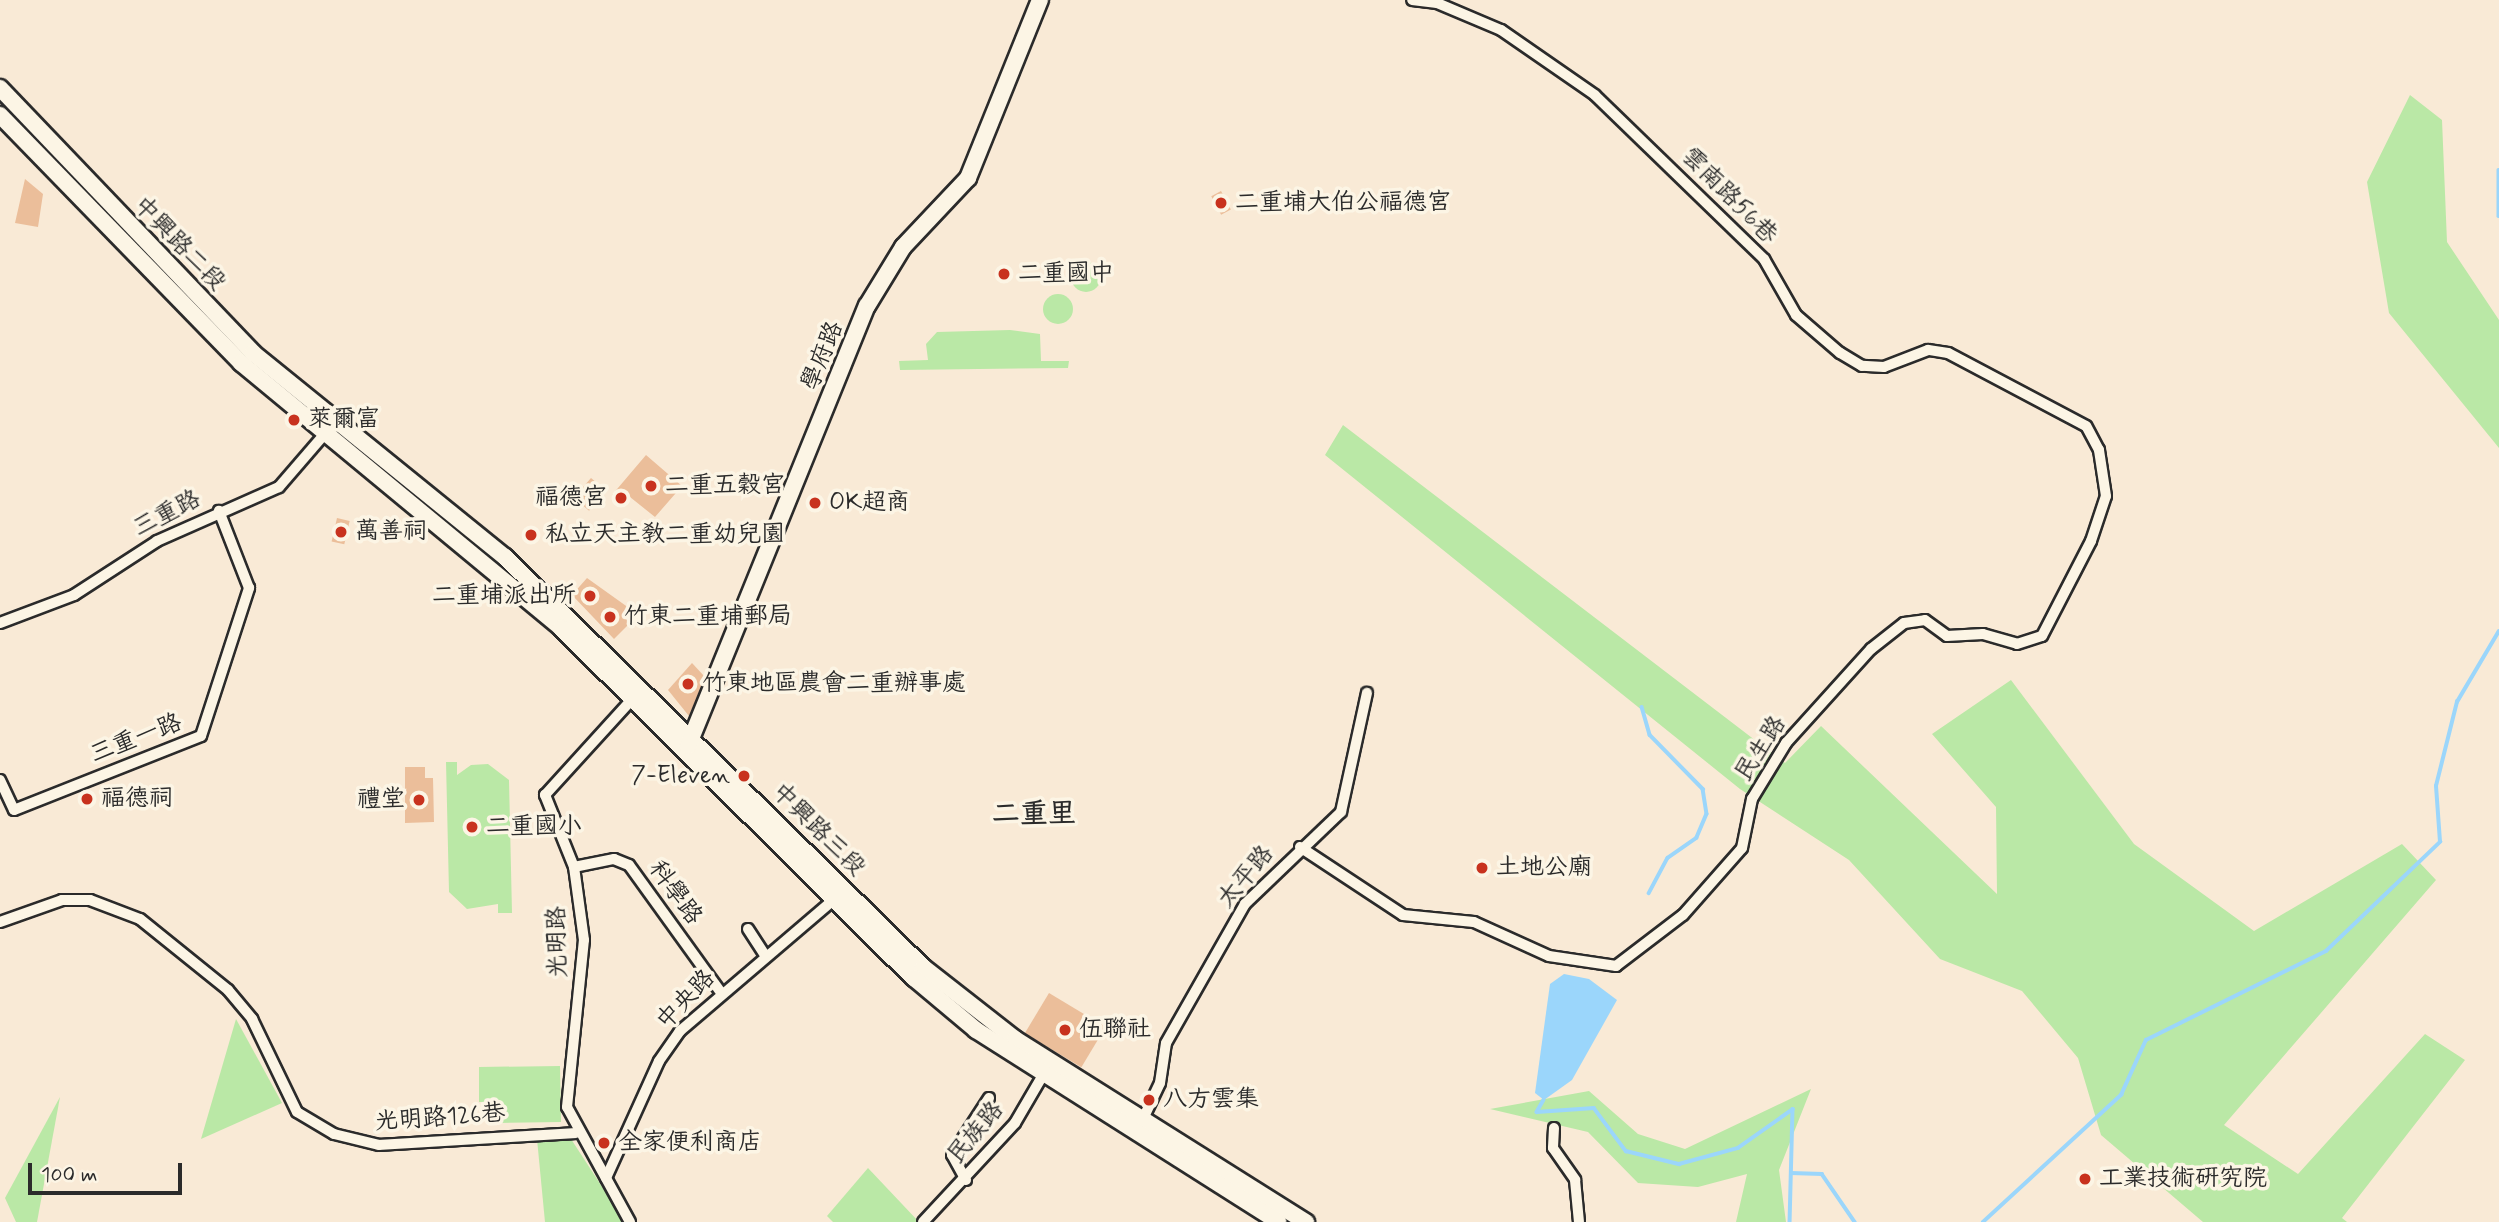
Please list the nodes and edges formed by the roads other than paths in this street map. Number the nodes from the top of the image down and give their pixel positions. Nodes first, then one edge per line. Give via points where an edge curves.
1 (1040, 0) edge
2 (1412, 0) edge
3 (0, 88) edge
4 (0, 115) edge
5 (331, 428) junction
6 (219, 511) junction
7 (0, 623) edge
8 (1904, 623) joint
9 (1367, 693) dead end
10 (637, 694) junction
11 (689, 745) junction
12 (0, 780) edge
13 (1300, 847) junction
14 (575, 867) junction
15 (840, 895) junction
16 (0, 922) edge
17 (748, 929) dead end
18 (765, 955) junction
19 (720, 991) junction
20 (1047, 1068) junction
21 (989, 1098) dead end
22 (1140, 1125) junction
23 (1553, 1128) dead end
24 (576, 1133) junction
25 (606, 1178) junction
26 (966, 1180) junction
27 (1270, 1215) edge
28 (629, 1222) edge
29 (923, 1222) edge
30 (1306, 1222) edge
31 (1579, 1222) edge

1 - 11 main road, 學府路 via 991,108 972,172 903,247 867,306
2 - 8 street, 雲南路56巷 via 1437,3 1501,30 1595,95 1764,259 1796,315 1840,353 1862,366 1884,367 1928,350 1948,353 2086,426 2105,473 2106,496 2091,541 2052,623 2031,643 1983,634 1947,636 1925,620
3 - 5 main road, 中興路二段 via 253,353
4 - 5 main road, 中興路二段 via 241,363
5 - 6 street, 三重路 via 279,487
5 - 10 main road, 中興路三段
6 - 7 street, 三重路 via 157,541 74,595
6 - 12 street, 三重一路 via 249,588 201,736 14,810
8 - 13 street, 民生路 via 1871,649 1786,743 1752,799 1742,848 1683,915 1616,967 1549,956 1474,922 1403,915
9 - 13 street, 太平路 via 1341,812
10 - 11 main road, 中興路三段
10 - 14 street, 光明路 via 545,795
11 - 15 main road, 中興路三段
13 - 22 street, 太平路 via 1245,904 1173,1027
14 - 19 street, 科學路 via 614,859 629,865
14 - 24 street, 光明路 via 584,940 567,1075
15 - 18 street, 中央路
15 - 20 main road, 中興路三段 via 924,987
16 - 24 street, 光明路126巷 via 62,900 90,900 140,919 228,990 252,1019 297,1112 334,1134 379,1145
17 - 18 street
18 - 19 street, 中央路
19 - 25 street, 中央路 via 659,1061
20 - 22 main road, 中興路三段
20 - 26 street, 民族路 via 1015,1123
21 - 26 street via 952,1155
22 - 27 main road, 中興路三段
23 - 31 street via 1553,1148 1575,1180
24 - 25 street, 光明路
25 - 28 street, 光明路
26 - 29 street, 民族路
27 - 30 main road, 中興路三段

